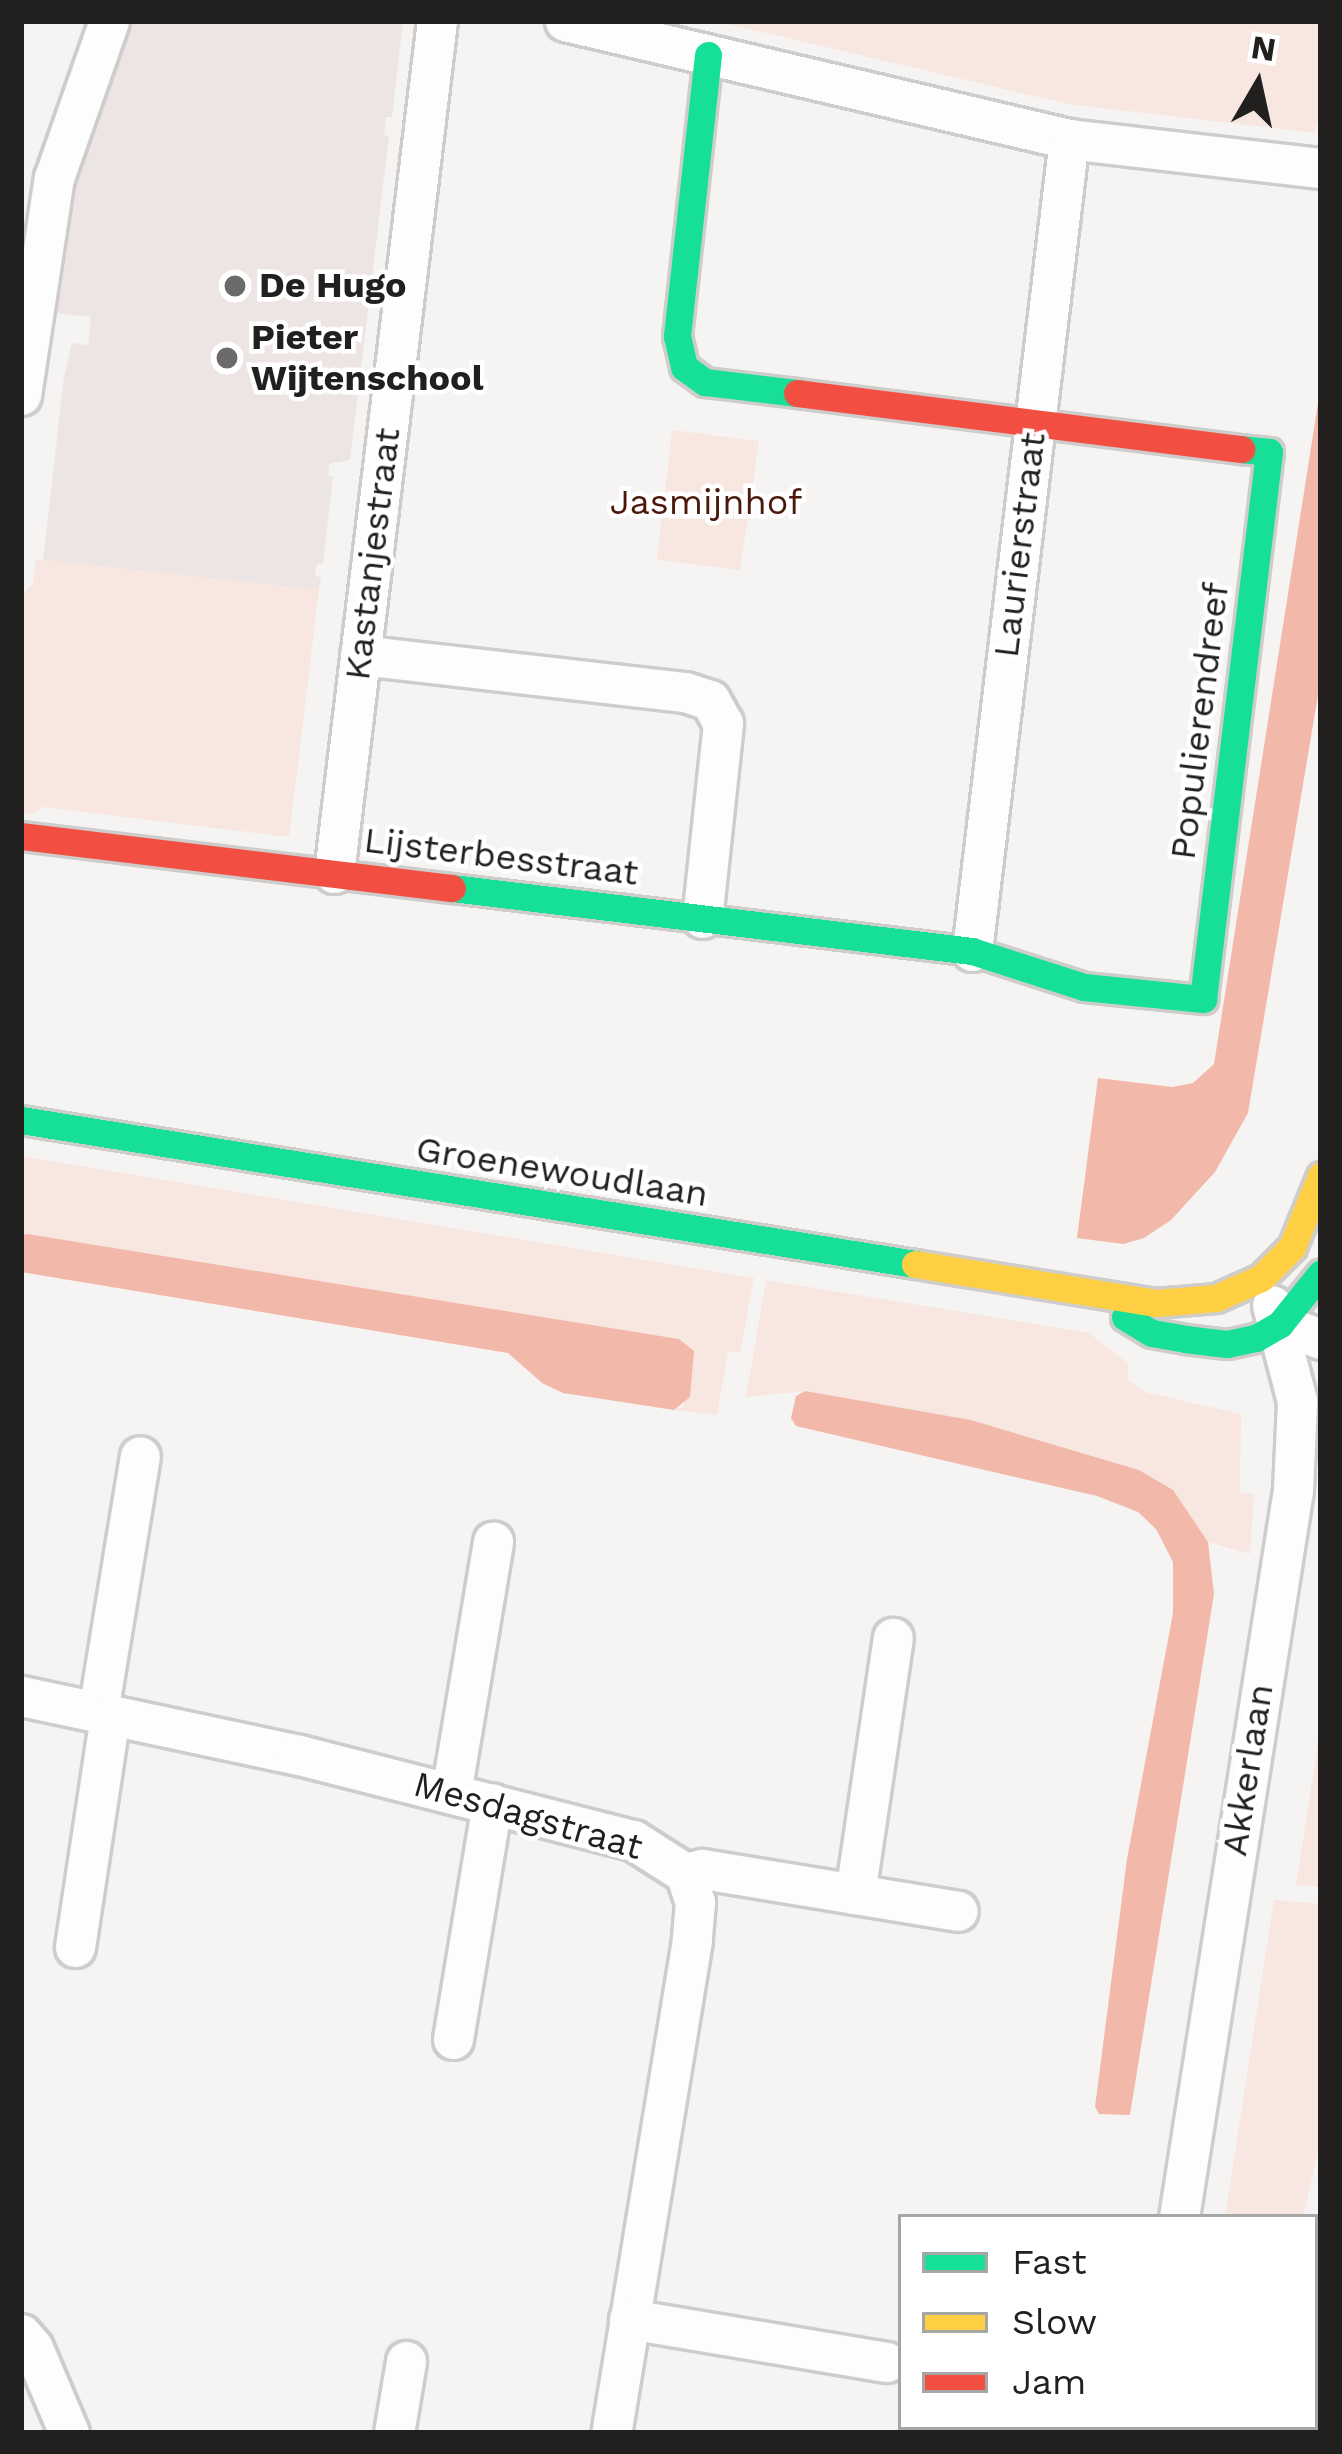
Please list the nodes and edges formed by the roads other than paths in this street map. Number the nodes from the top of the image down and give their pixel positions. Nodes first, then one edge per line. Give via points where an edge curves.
1 (110, 21) edge
2 (437, 21) edge
3 (565, 21) edge
4 (708, 55) junction
5 (1069, 139) junction
6 (1321, 168) edge
7 (21, 395) edge
8 (1035, 420) junction
9 (360, 655) junction
10 (21, 836) edge
11 (334, 874) junction
12 (702, 918) junction
13 (972, 951) junction
14 (21, 1120) edge
15 (1321, 1176) edge
16 (1321, 1273) edge
17 (1261, 1278) junction
18 (1090, 1297) junction
19 (1280, 1324) junction
20 (1321, 1340) edge
21 (140, 1456) dead end
22 (494, 1541) dead end
23 (893, 1638) dead end
24 (21, 1696) edge
25 (104, 1714) junction
26 (452, 1793) junction
27 (491, 1802) junction
28 (685, 1873) junction
29 (856, 1894) junction
30 (958, 1911) dead end
31 (75, 1947) dead end
32 (453, 2038) dead end
33 (1179, 2214) edge
34 (629, 2319) junction
35 (21, 2334) edge
36 (406, 2361) dead end
37 (886, 2362) dead end
38 (69, 2433) edge
39 (394, 2433) edge
40 (610, 2433) edge

1 - 7 street via 54,178
2 - 9 street, Kastanjestraat
3 - 4 street
4 - 5 street
4 - 8 street via 676,336 684,367 705,382
5 - 6 street
5 - 8 street, Laurierstraat
8 - 13 street, Laurierstraat
8 - 13 street, Populierendreef via 1269,452 1203,999 1084,987
9 - 11 street, Kastanjestraat
9 - 12 street via 710,700 723,722
10 - 11 street, Lijsterbesstraat
11 - 12 street, Lijsterbesstraat
12 - 13 street, Lijsterbesstraat
14 - 18 street, Groenewoudlaan
15 - 17 street via 1292,1247
16 - 19 street
17 - 18 street, Groenewoudlaan via 1190,1301
17 - 19 street, Akkerlaan
18 - 19 street, Groenewoudlaan via 1152,1333 1185,1339 1227,1344
19 - 20 street
19 - 33 street, Akkerlaan via 1297,1401 1293,1490
21 - 25 street
22 - 26 street
23 - 29 street
24 - 25 street, Mesdagstraat
25 - 26 street, Mesdagstraat
25 - 31 street
26 - 27 street, Mesdagstraat
27 - 28 street, Mesdagstraat via 633,1840
27 - 32 street
28 - 29 street via 702,1869
28 - 34 street, Mesdagstraat via 692,1940
29 - 30 street
34 - 37 street
34 - 40 street, Mesdagstraat
35 - 38 street
36 - 39 street

